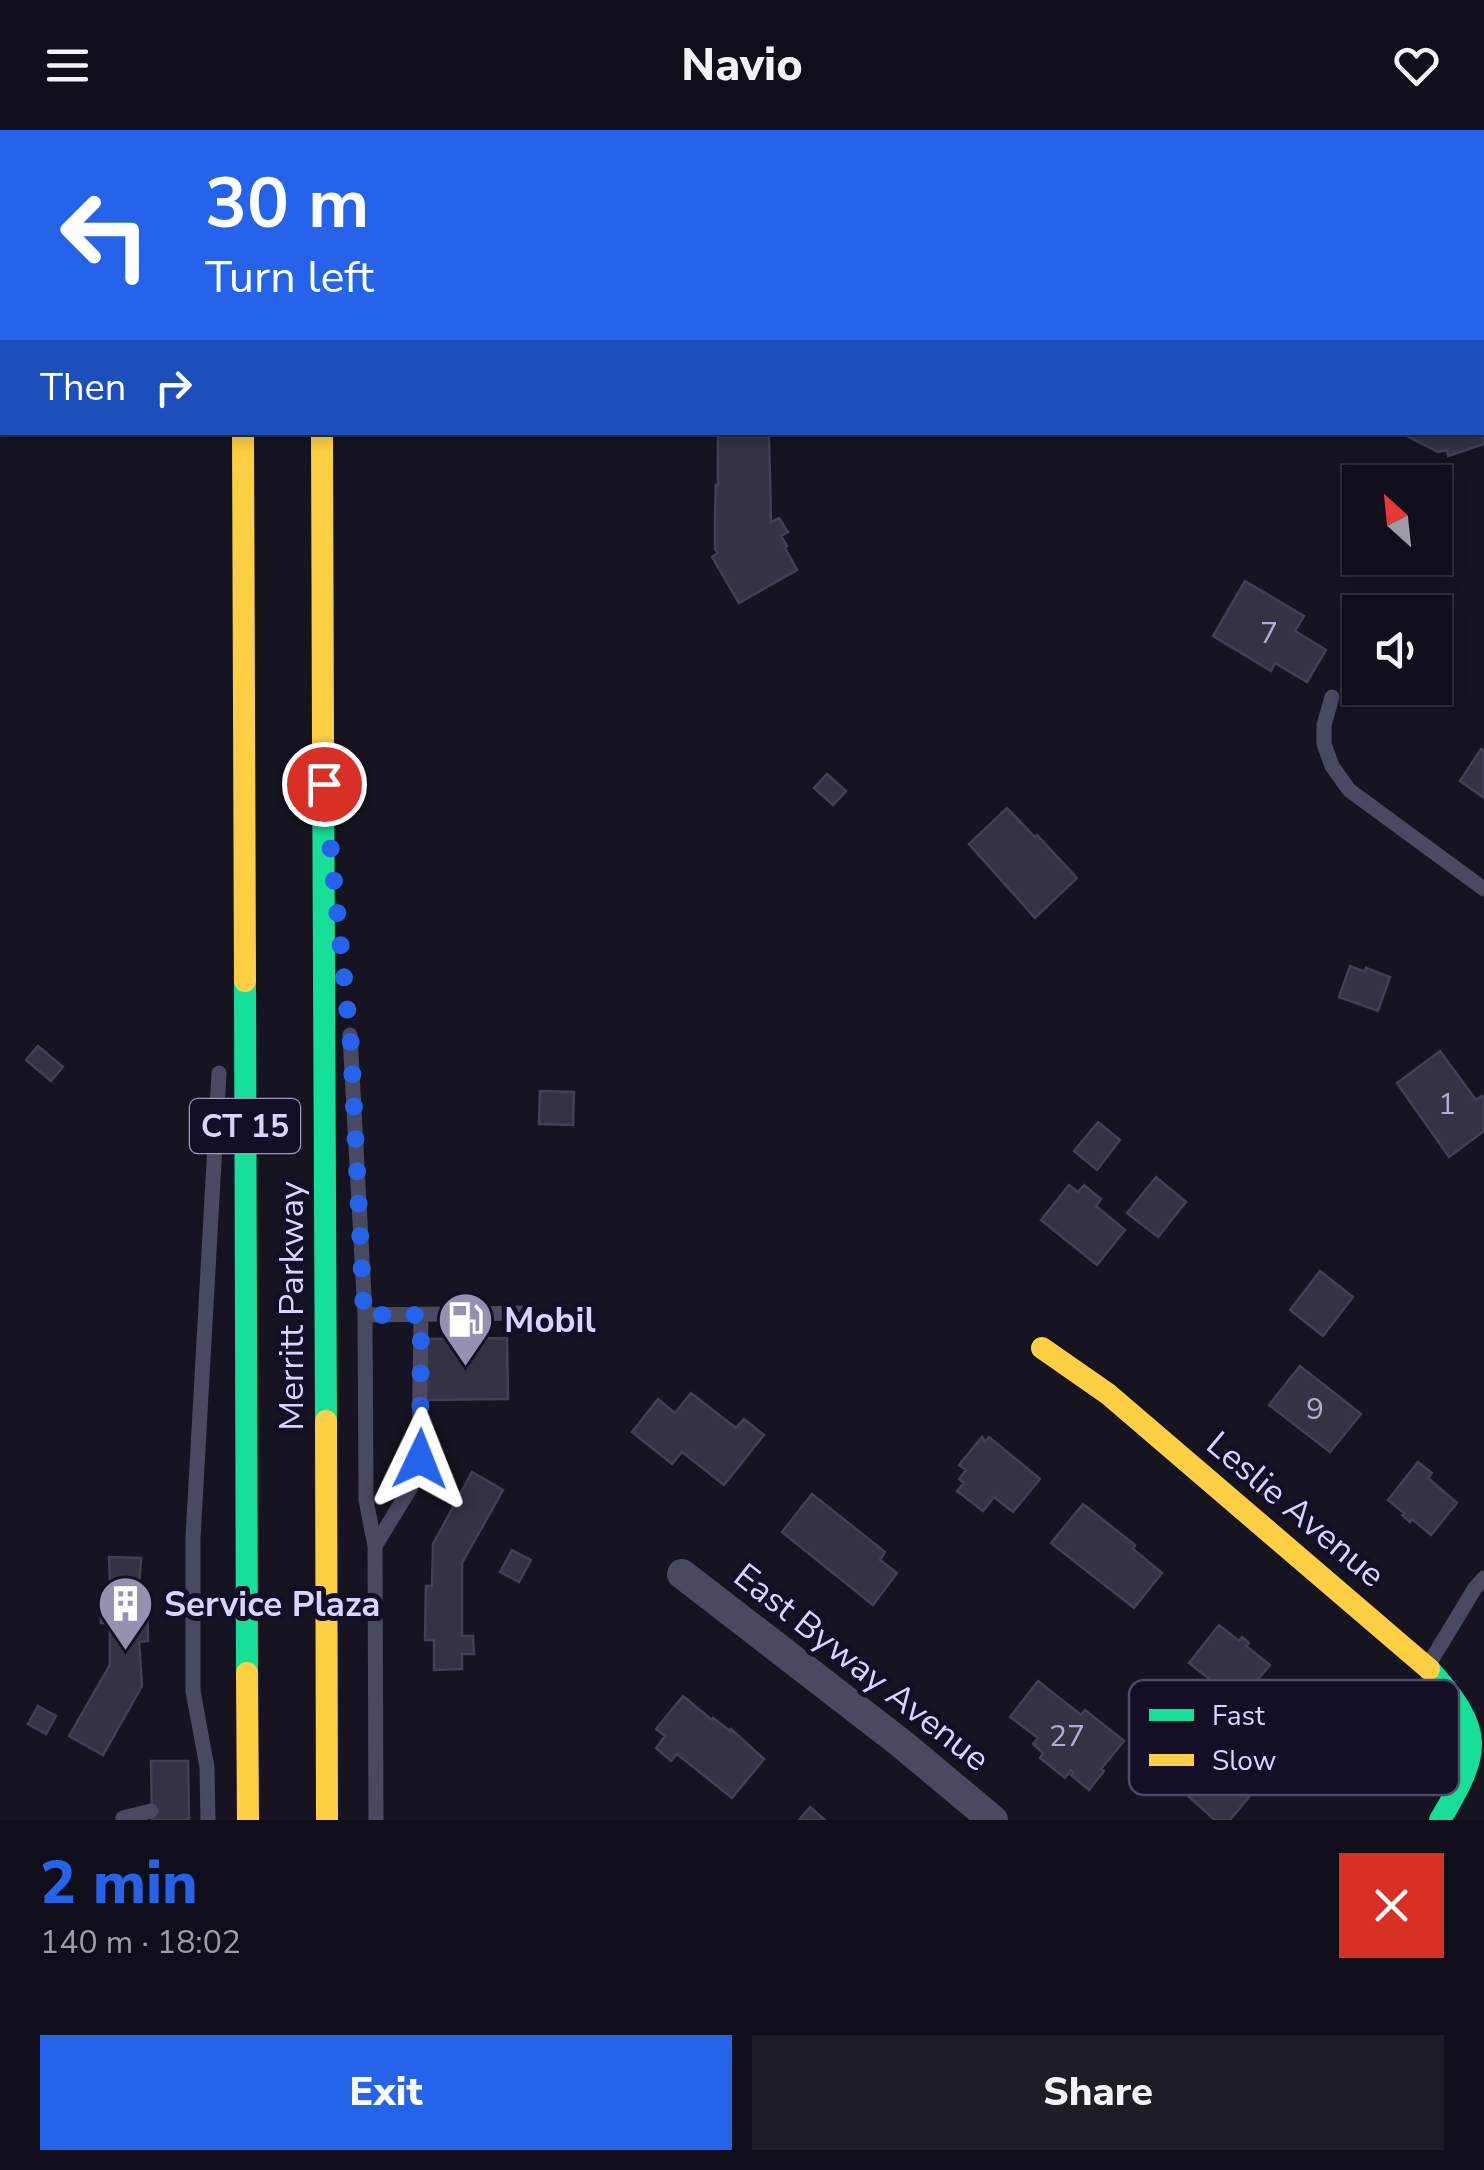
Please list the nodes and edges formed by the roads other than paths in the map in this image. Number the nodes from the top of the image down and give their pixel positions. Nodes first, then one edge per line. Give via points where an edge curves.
1 (243, 435) edge
2 (322, 435) edge
3 (244, 690) junction
4 (1332, 697) dead end
5 (324, 784) junction
6 (1484, 889) edge
7 (228, 925) dead end
8 (340, 934) dead end
9 (349, 1026) dead end
10 (220, 1062) dead end
11 (529, 1313) dead end
12 (364, 1315) junction
13 (421, 1315) junction
14 (1042, 1348) dead end
15 (375, 1546) junction
16 (682, 1574) dead end
17 (1484, 1578) edge
18 (1427, 1668) junction
19 (1438, 1680) edge
20 (1459, 1702) edge
21 (1459, 1788) edge
22 (1455, 1795) edge
23 (208, 1797) junction
24 (188, 1802) dead end
25 (152, 1811) dead end
26 (122, 1818) edge
27 (208, 1820) edge
28 (248, 1820) edge
29 (327, 1820) edge
30 (376, 1820) edge
31 (994, 1820) edge
32 (1440, 1820) edge

1 - 3 main road, Merritt Parkway / CT 15
2 - 5 main road, Merritt Parkway / CT 15
3 - 7 lane
3 - 28 main road, Merritt Parkway / CT 15
4 - 6 lane via 1324,744 1349,790
5 - 8 lane
5 - 29 main road, Merritt Parkway / CT 15
9 - 12 lane
10 - 23 lane via 193,1538 193,1691
11 - 13 lane
12 - 13 lane
12 - 15 lane via 366,1500
13 - 15 lane via 420,1459
14 - 18 main road, Leslie Avenue via 1108,1394
15 - 30 lane
16 - 31 street, East Byway Avenue
17 - 18 lane
18 - 19 main road, Leslie Avenue
20 - 21 main road, Leslie Avenue via 1474,1729 1475,1747
22 - 32 main road, Leslie Avenue
23 - 24 lane
23 - 27 lane
25 - 26 lane

